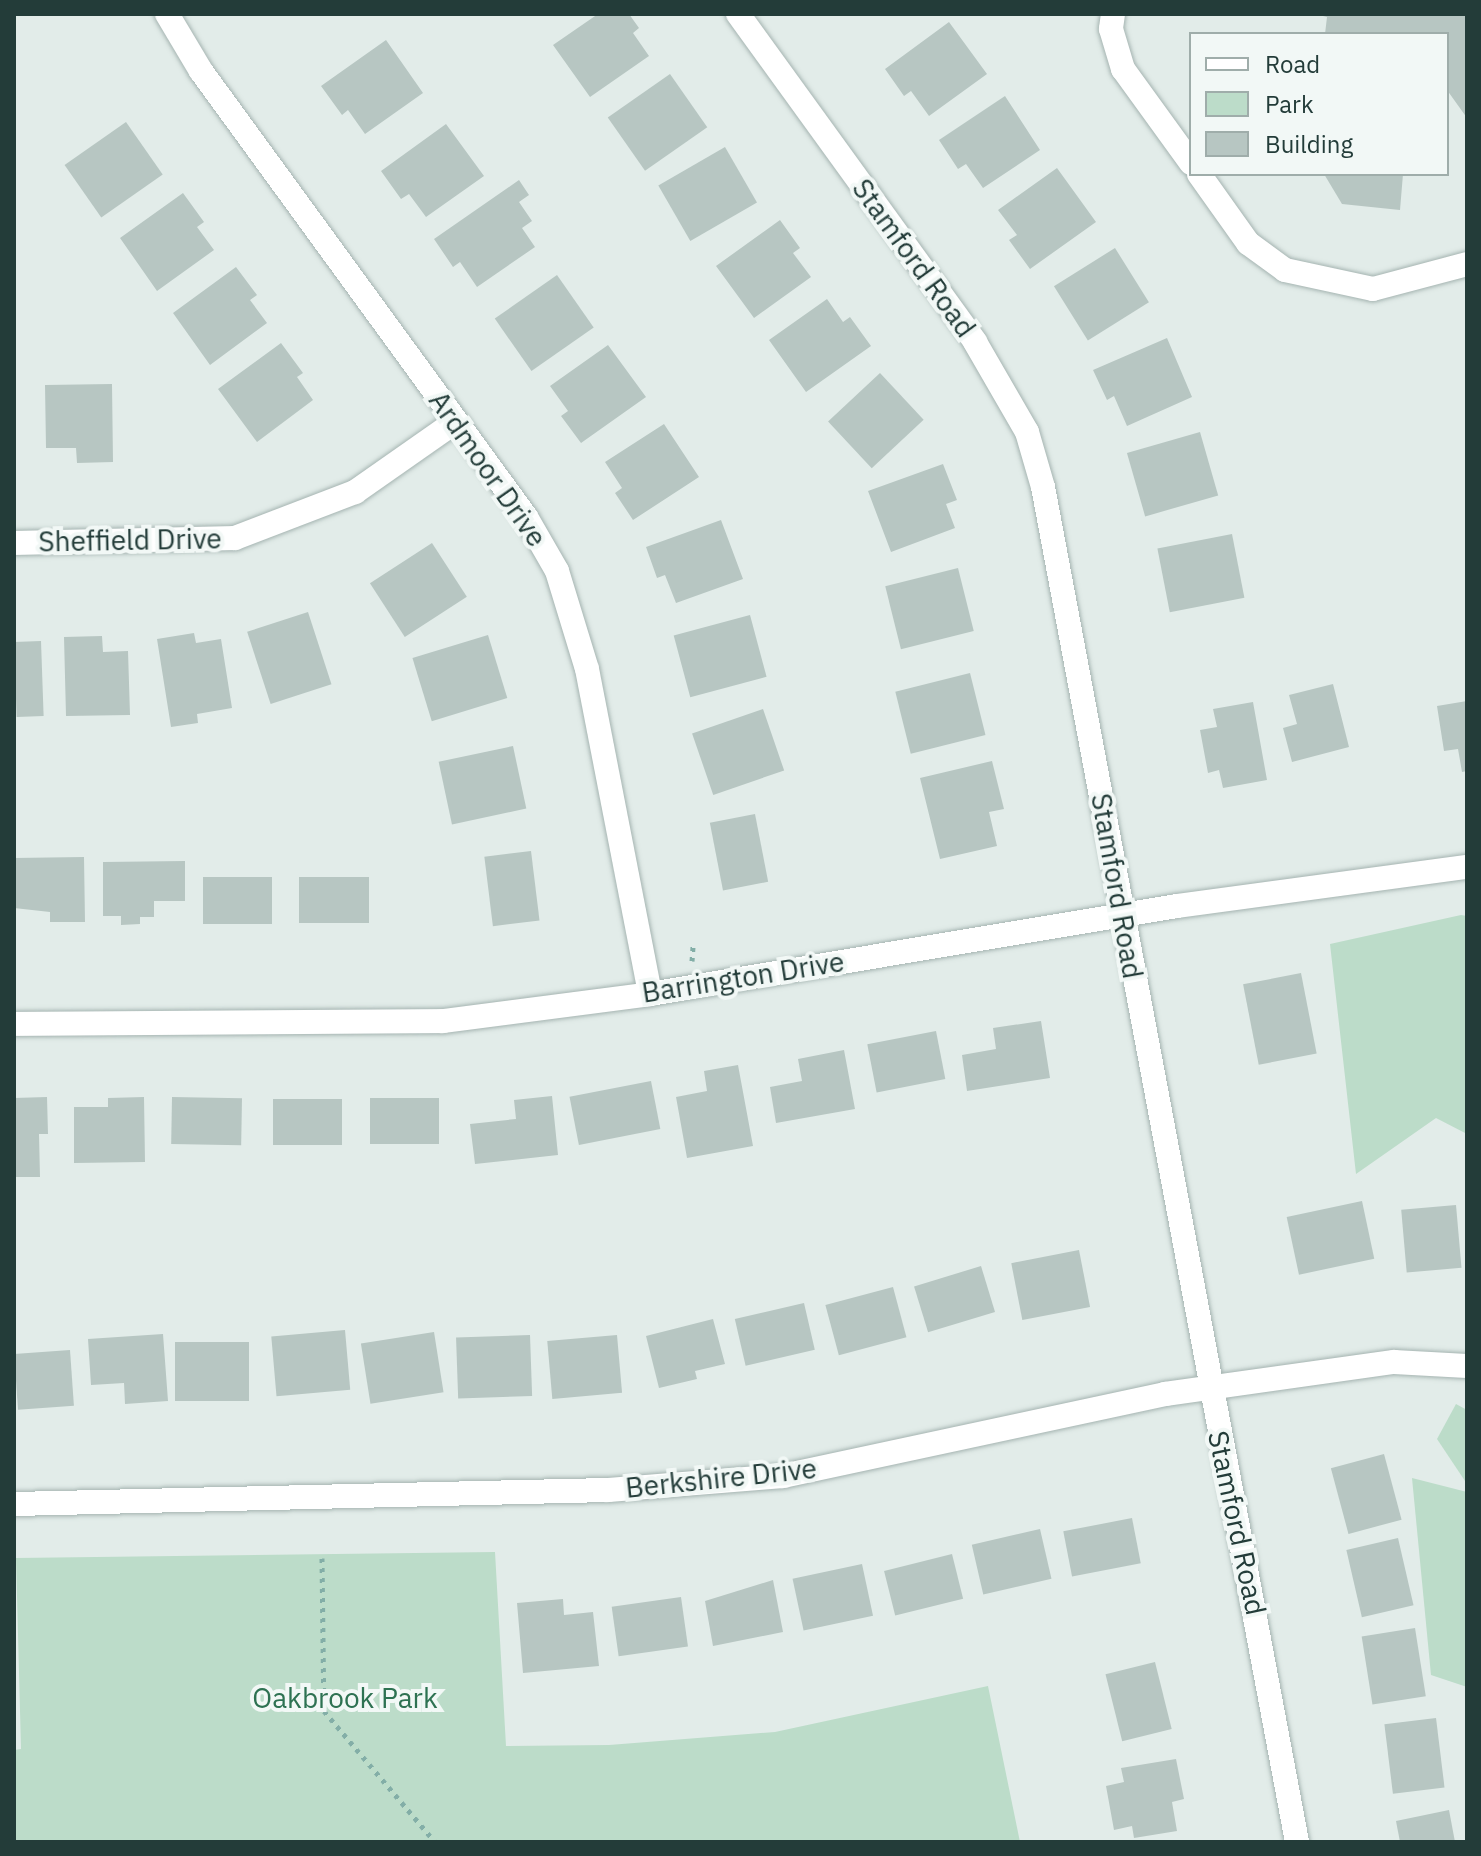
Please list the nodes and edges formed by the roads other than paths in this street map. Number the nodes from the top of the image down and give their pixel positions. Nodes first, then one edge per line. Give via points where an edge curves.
1 (167, 14) edge
2 (738, 14) edge
3 (1113, 14) edge
4 (1189, 160) edge
5 (1200, 176) edge
6 (1467, 264) edge
7 (455, 422) junction
8 (14, 543) edge
9 (1467, 867) edge
10 (1123, 915) junction
11 (650, 994) junction
12 (14, 1024) edge
13 (1467, 1366) edge
14 (1209, 1390) junction
15 (14, 1504) edge
16 (1297, 1842) edge

1 - 7 street, Ardmoor Drive via 201,71
2 - 10 street, Stamford Road via 975,342 1027,432 1043,487
3 - 4 street via 1111,29 1123,69
5 - 6 street via 1248,243 1285,270 1373,289
7 - 8 street, Sheffield Drive via 355,492 235,538
7 - 11 street, Ardmoor Drive via 526,517 557,571 577,625
9 - 10 street, Barrington Drive
10 - 11 street, Barrington Drive
10 - 14 street, Stamford Road
11 - 12 street, Barrington Drive via 443,1021
13 - 14 street, Berkshire Drive via 1394,1362
14 - 15 street, Berkshire Drive via 1165,1394 783,1476 608,1490
14 - 16 street, Stamford Road

